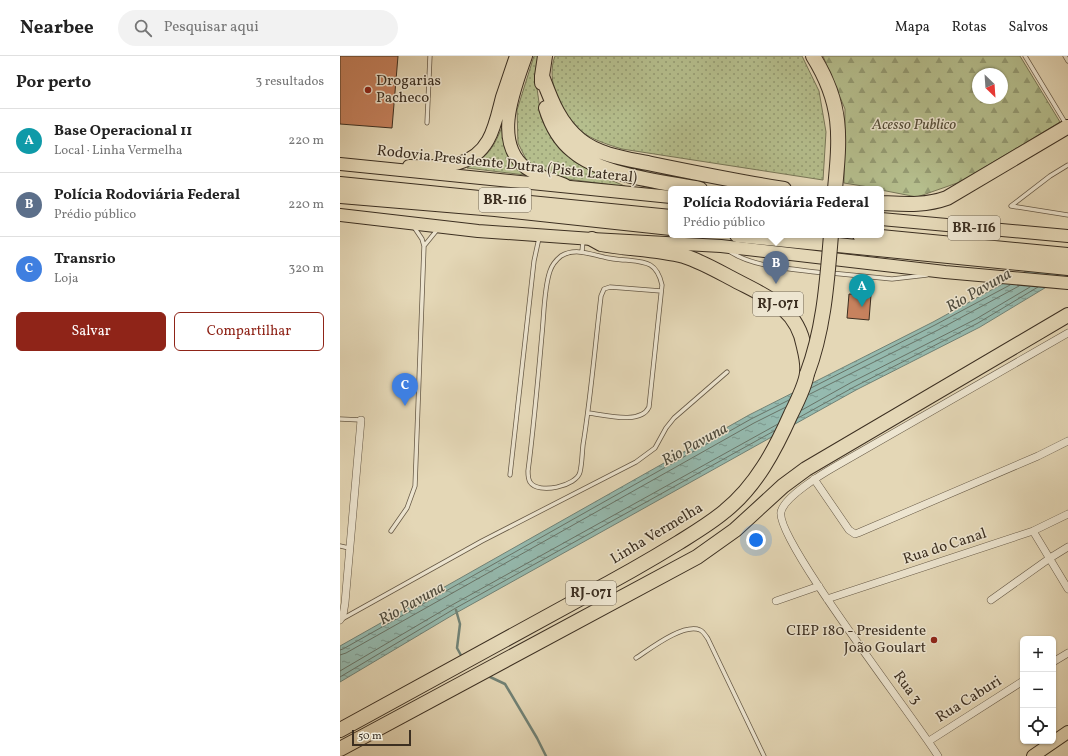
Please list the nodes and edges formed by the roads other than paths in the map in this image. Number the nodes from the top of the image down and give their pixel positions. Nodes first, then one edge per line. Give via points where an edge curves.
1 (430, 56) edge
2 (516, 56) edge
3 (526, 56) edge
4 (545, 56) edge
5 (814, 56) edge
6 (1025, 56) edge
7 (1065, 56) edge
8 (1068, 61) edge
9 (542, 76) junction
10 (427, 123) dead end
11 (1068, 127) edge
12 (340, 164) edge
13 (1068, 165) edge
14 (368, 167) junction
15 (340, 184) edge
16 (684, 186) edge
17 (768, 186) edge
18 (835, 186) edge
19 (571, 187) junction
20 (340, 196) edge
21 (668, 198) edge
22 (498, 200) junction
23 (884, 203) edge
24 (668, 209) edge
25 (340, 215) edge
26 (1068, 215) edge
27 (668, 217) edge
28 (884, 219) edge
29 (411, 222) junction
30 (441, 226) junction
31 (668, 228) edge
32 (540, 235) junction
33 (1068, 236) edge
34 (884, 237) edge
35 (766, 238) edge
36 (831, 238) edge
37 (587, 239) junction
38 (424, 246) junction
39 (582, 252) junction
40 (1068, 256) edge
41 (1068, 268) edge
42 (1066, 282) edge
43 (661, 291) junction
44 (1068, 315) edge
45 (1068, 332) edge
46 (727, 372) dead end
47 (807, 374) junction
48 (589, 413) junction
49 (340, 418) edge
50 (361, 420) joint
51 (1068, 441) edge
52 (510, 475) dead end
53 (814, 479) junction
54 (1068, 514) edge
55 (699, 530) junction
56 (391, 531) dead end
57 (1033, 531) junction
58 (340, 546) edge
59 (1068, 547) edge
60 (350, 548) junction
61 (1050, 558) junction
62 (819, 586) junction
63 (1068, 590) edge
64 (827, 599) junction
65 (991, 600) dead end
66 (776, 601) dead end
67 (597, 610) junction
68 (340, 620) edge
69 (1068, 653) edge
70 (636, 658) dead end
71 (1056, 660) edge
72 (1020, 683) edge
73 (340, 730) edge
74 (1068, 732) edge
75 (929, 741) junction
76 (340, 749) edge
77 (764, 756) edge
78 (938, 756) edge
79 (1033, 756) edge

1 - 10 lane
2 - 14 main road via 494,128 486,144 475,154 463,162 442,166
3 - 19 main road via 514,91 509,116 508,134 511,147 521,164 527,168
4 - 9 highway
5 - 18 highway via 828,83 839,125
6 - 11 lane
7 - 8 lane
9 - 16 highway via 546,106 554,130 572,151 598,166
9 - 17 highway via 560,118 581,140 598,150 669,168
11 - 23 highway via 947,198 920,204
12 - 14 main road, Rodovia Presidente Dutra (Pista Lateral) / BR-116
13 - 26 lane via 1011,206
14 - 19 main road, Rodovia Presidente Dutra (Pista Lateral) / BR-116
15 - 22 highway, BR-116
19 - 21 main road, Rodovia Presidente Dutra (Pista Lateral) / BR-116
20 - 31 highway, BR-116
22 - 24 highway via 527,198
22 - 27 highway, BR-116
25 - 29 main road, BR-116
28 - 33 main road, BR-116
29 - 30 main road, BR-116
29 - 38 lane
30 - 32 main road, BR-116
30 - 38 lane
32 - 37 main road, BR-116
32 - 52 lane via 534,261
34 - 40 highway, BR-116
35 - 41 highway, BR-116
36 - 47 highway, Linha Vermelha / RJ-071, bridge via 823,318 816,350
37 - 39 lane
37 - 42 main road, BR-116 via 721,246 945,272
37 - 47 highway, RJ-071 via 601,244 678,254 710,267 770,299 786,311 801,333
38 - 56 lane via 415,486 407,508
39 - 43 lane via 650,264 658,272
39 - 48 lane via 561,256 550,272 528,470 530,483 535,487 554,488 568,483 580,473
43 - 48 lane via 647,410 640,416 629,418
43 - 48 lane via 610,287 604,289 601,296
44 - 67 highway via 806,469 783,486 735,530 697,557
45 - 53 street, Rua 3
46 - 68 lane via 674,418 655,448 641,459
47 - 55 highway, Linha Vermelha / RJ-071 via 788,421 764,467 738,500
49 - 50 lane
50 - 60 street
51 - 53 street via 854,534
53 - 62 street, Rua 3 via 790,498 782,508 781,519
54 - 57 street, Rua do Canal
55 - 67 highway
55 - 73 highway, Linha Vermelha / RJ-071 via 604,586
57 - 61 street
57 - 64 street, Rua do Canal
58 - 60 lane
59 - 61 street
60 - 68 street via 345,603
61 - 63 street
61 - 65 street
62 - 64 street, Rua 3
62 - 66 street
64 - 75 street, Rua 3
67 - 76 highway, RJ-071
69 - 71 street
70 - 77 lane via 678,632 700,630 708,638
72 - 75 street, Rua Caburi
74 - 79 main road
75 - 78 street, Rua 3

